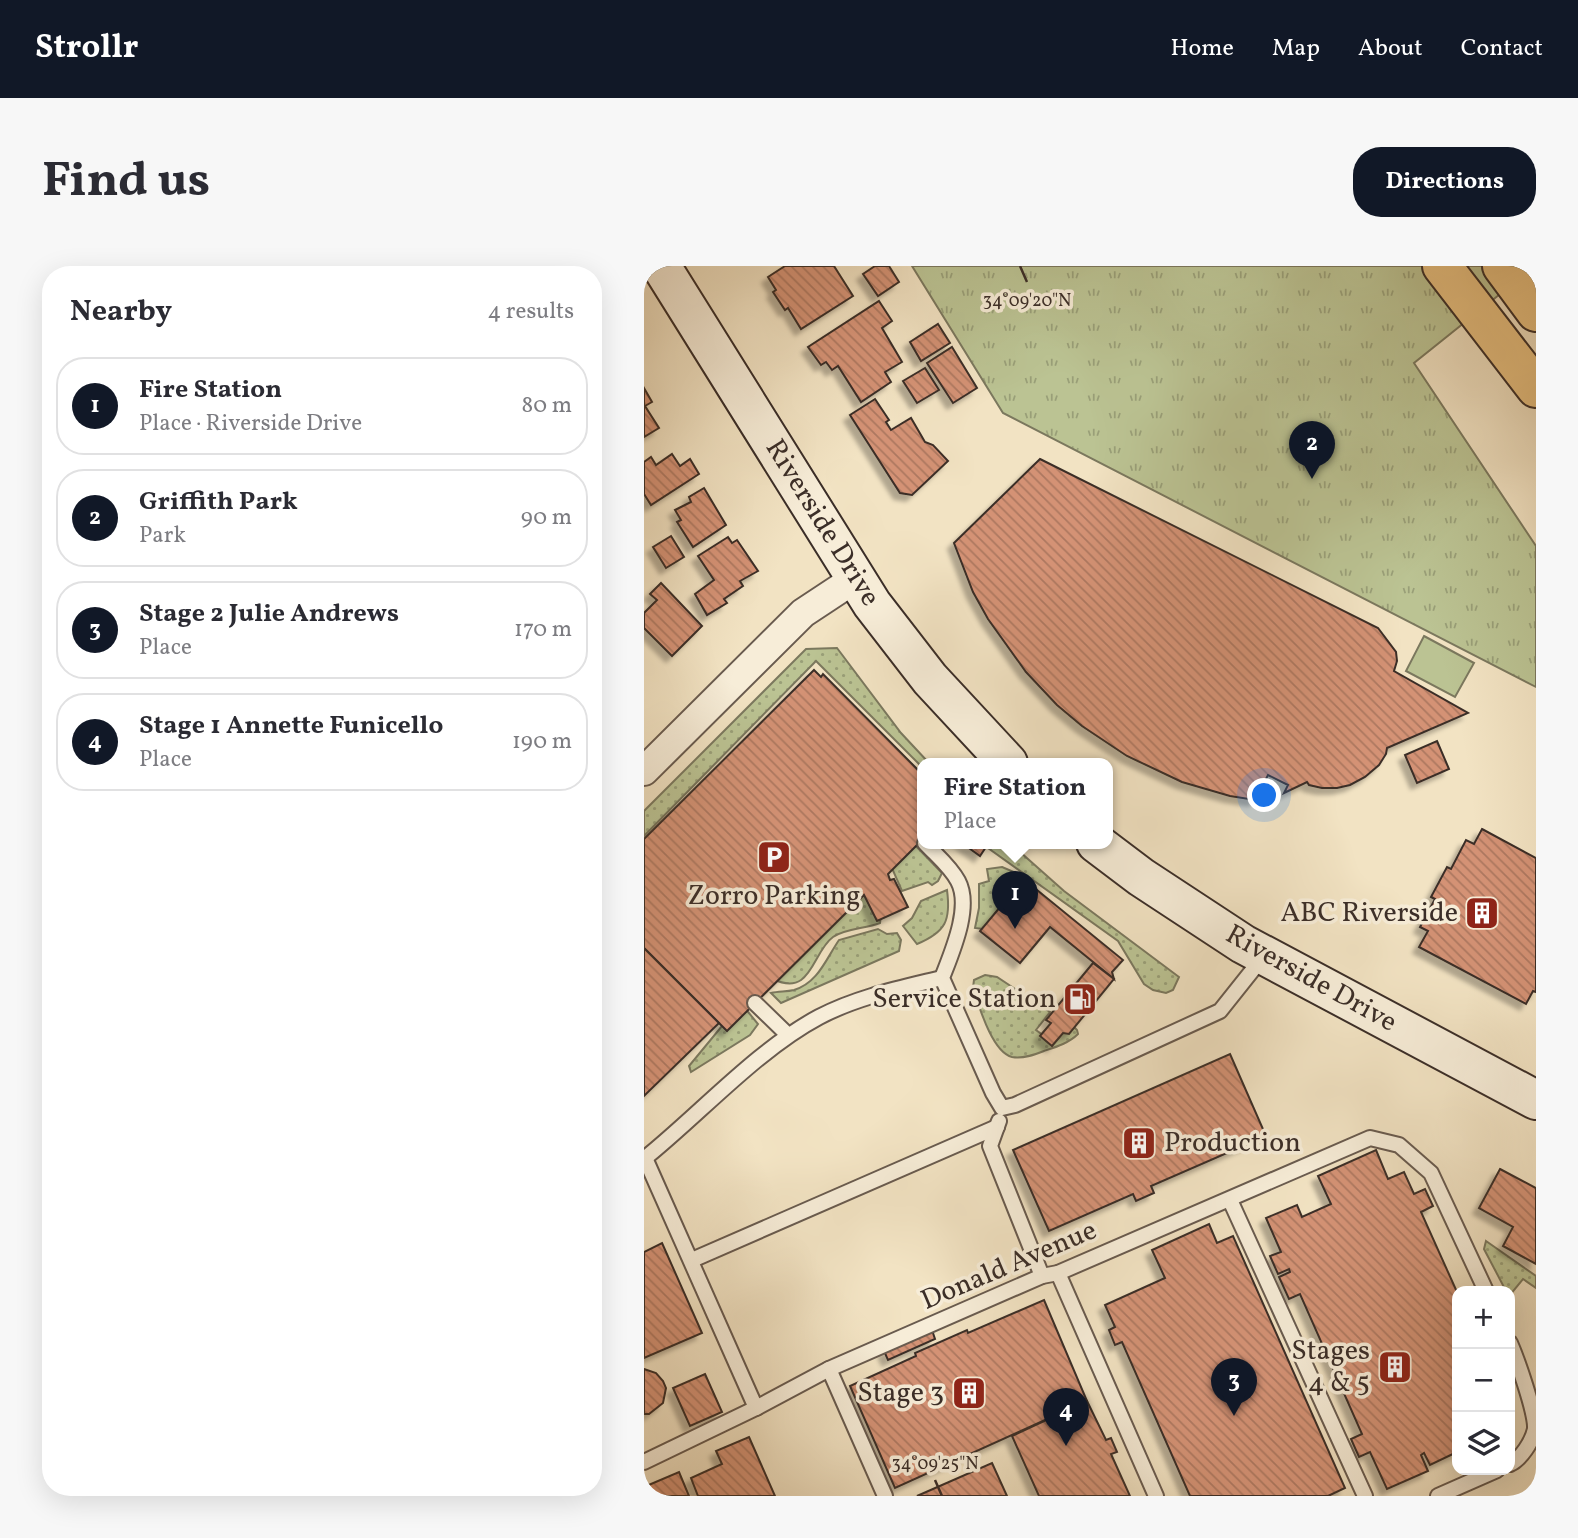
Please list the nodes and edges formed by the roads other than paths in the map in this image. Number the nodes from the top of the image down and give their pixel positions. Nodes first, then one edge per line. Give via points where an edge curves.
1 (661, 266) edge
2 (1442, 266) edge
3 (1502, 266) edge
4 (1532, 266) edge
5 (1536, 271) edge
6 (1536, 312) edge
7 (1498, 337) junction
8 (1536, 388) edge
9 (1536, 410) edge
10 (856, 578) junction
11 (1003, 758) edge
12 (644, 771) edge
13 (930, 849) edge
14 (1105, 849) edge
15 (1264, 956) junction
16 (942, 978) junction
17 (755, 1003) dead end
18 (788, 1035) junction
19 (1536, 1100) edge
20 (1002, 1108) junction
21 (997, 1127) junction
22 (645, 1159) edge
23 (1230, 1200) junction
24 (692, 1261) junction
25 (1058, 1273) junction
26 (1042, 1276) junction
27 (1484, 1286) edge
28 (1513, 1349) edge
29 (829, 1369) junction
30 (756, 1408) junction
31 (1535, 1427) edge
32 (644, 1462) edge
33 (1515, 1462) edge
34 (1486, 1475) edge
35 (885, 1496) edge
36 (1156, 1496) edge
37 (1365, 1496) edge
38 (1438, 1496) edge

1 - 10 main road, Riverside Drive
2 - 7 highway
3 - 6 highway
4 - 5 highway
7 - 8 highway
7 - 9 highway
10 - 11 main road, Riverside Drive via 923,671
10 - 12 street via 803,613
13 - 16 lane via 960,883 963,900 958,934
14 - 15 main road, Riverside Drive via 1180,904
15 - 19 main road, Riverside Drive
15 - 20 lane via 1220,1011
16 - 18 lane via 872,996
16 - 20 lane
17 - 18 lane
18 - 22 lane
20 - 21 lane
21 - 24 lane
21 - 26 lane via 990,1146
22 - 24 lane
23 - 25 lane, Donald Avenue
23 - 27 lane, Donald Avenue via 1370,1138 1399,1145 1431,1172
23 - 37 lane
24 - 30 lane
25 - 26 lane, Donald Avenue
25 - 36 lane
26 - 29 lane, Donald Avenue
28 - 31 lane via 1524,1373
29 - 30 lane, Donald Avenue
29 - 35 lane
30 - 32 lane, Donald Avenue
31 - 33 lane
34 - 38 lane

